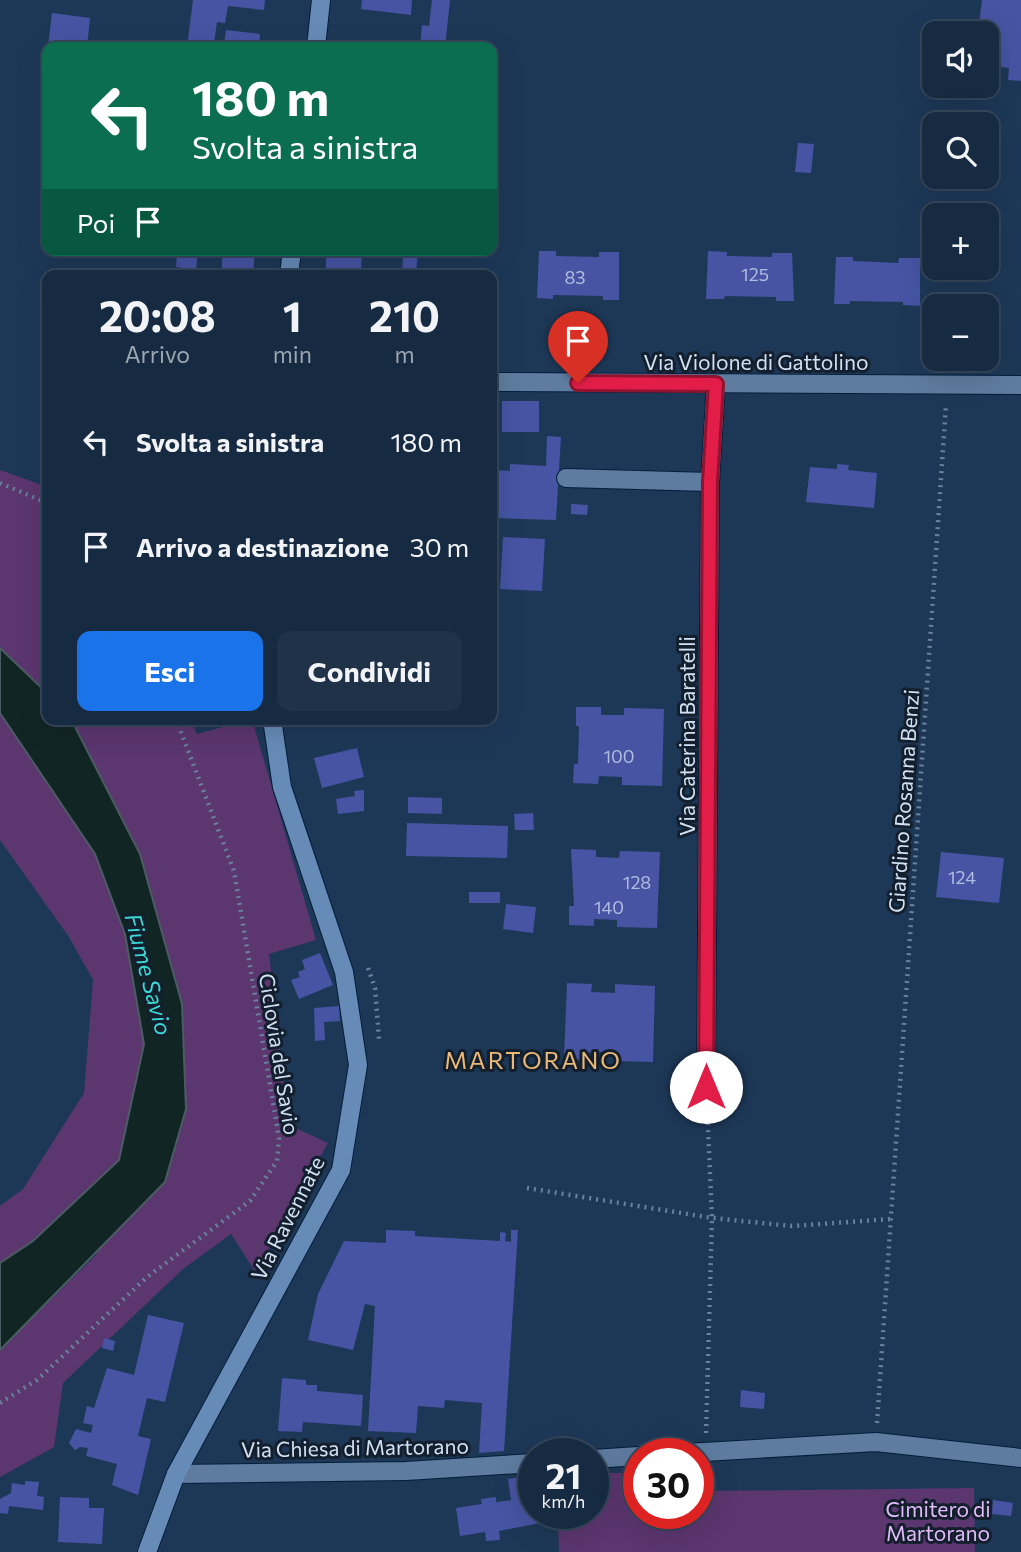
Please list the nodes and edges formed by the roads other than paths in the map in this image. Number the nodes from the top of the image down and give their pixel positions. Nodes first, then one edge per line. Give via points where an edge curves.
1 (321, 0) edge
2 (317, 42) edge
3 (497, 382) edge
4 (716, 384) junction
5 (1021, 385) edge
6 (566, 478) dead end
7 (710, 482) junction
8 (273, 725) edge
9 (706, 1087) road end
10 (714, 1452) edge
11 (1021, 1458) edge
12 (518, 1464) edge
13 (176, 1474) junction
14 (147, 1552) edge

1 - 2 main road
3 - 4 street, Via Violone di Gattolino
4 - 5 street, Via Violone di Gattolino
4 - 7 street, Via Caterina Baratelli
6 - 7 street
7 - 9 street, Via Caterina Baratelli
8 - 13 main road, Via Ravennate via 282,787 344,972 358,1065 341,1170
10 - 11 street via 876,1442
12 - 13 street, Via Chiesa di Martorano via 406,1471
13 - 14 main road, Via Ravennate

